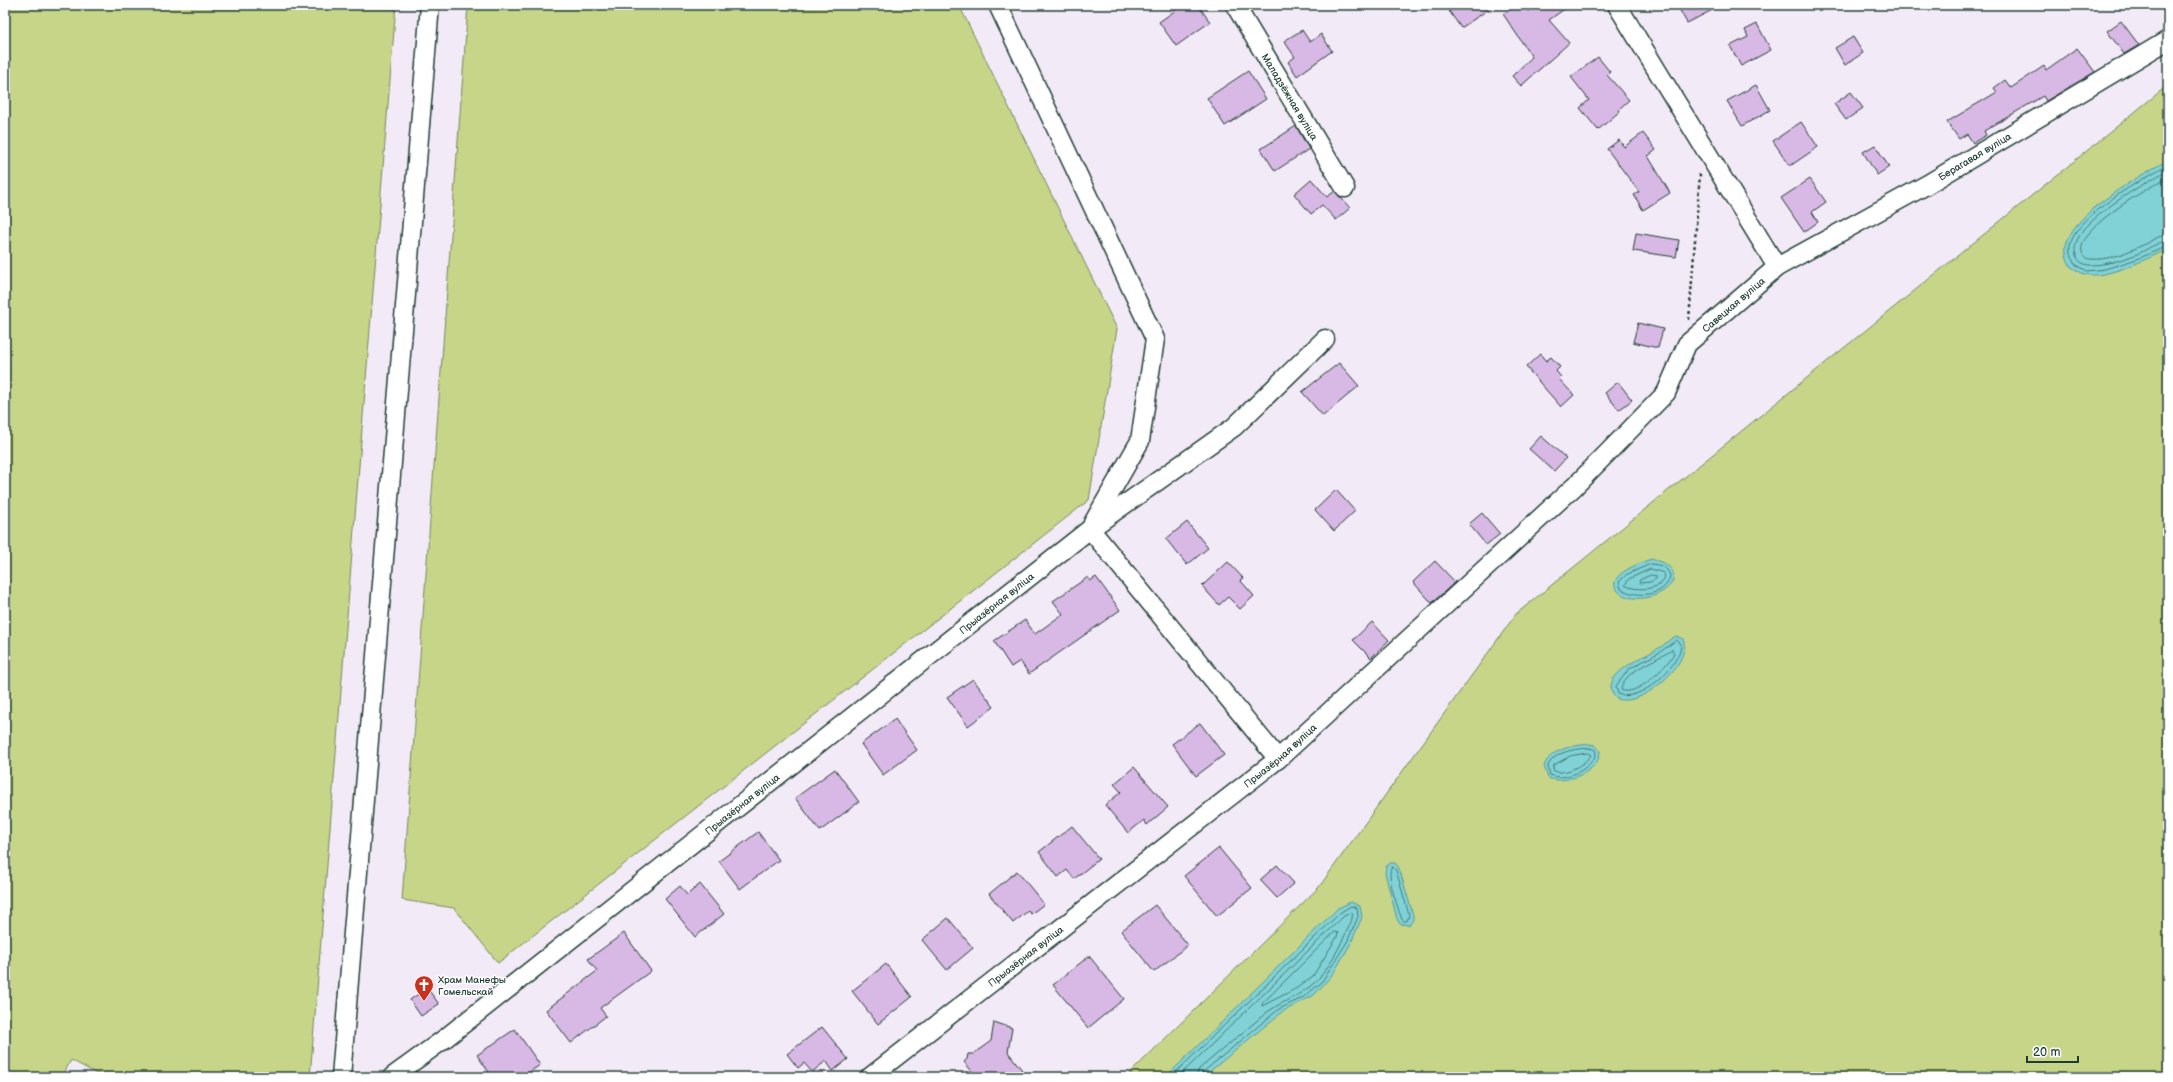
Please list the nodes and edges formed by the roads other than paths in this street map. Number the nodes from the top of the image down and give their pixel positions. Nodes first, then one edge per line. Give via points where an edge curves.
1 (430, 5) edge
2 (998, 5) edge
3 (1235, 5) edge
4 (1617, 5) edge
5 (2168, 40) edge
6 (1345, 188) dead end
7 (1777, 267) junction
8 (1325, 339) dead end
9 (1090, 529) junction
10 (1487, 567) joint
11 (1278, 759) junction
12 (341, 1077) edge
13 (392, 1077) edge
14 (870, 1077) edge

1 - 12 street
2 - 9 street via 1155,339 1140,441
3 - 6 street, Маладзёжная вуліца
4 - 7 street
5 - 7 street, Берагавая вуліца via 1928,184
7 - 10 street, Савецкая вуліца via 1687,344 1666,393 1575,486
8 - 9 street, Прыазёрная вуліца via 1234,427
9 - 11 street
9 - 13 street, Прыазёрная вуліца via 443,1040
10 - 11 street, Прыазёрная вуліца
11 - 14 street, Прыазёрная вуліца

